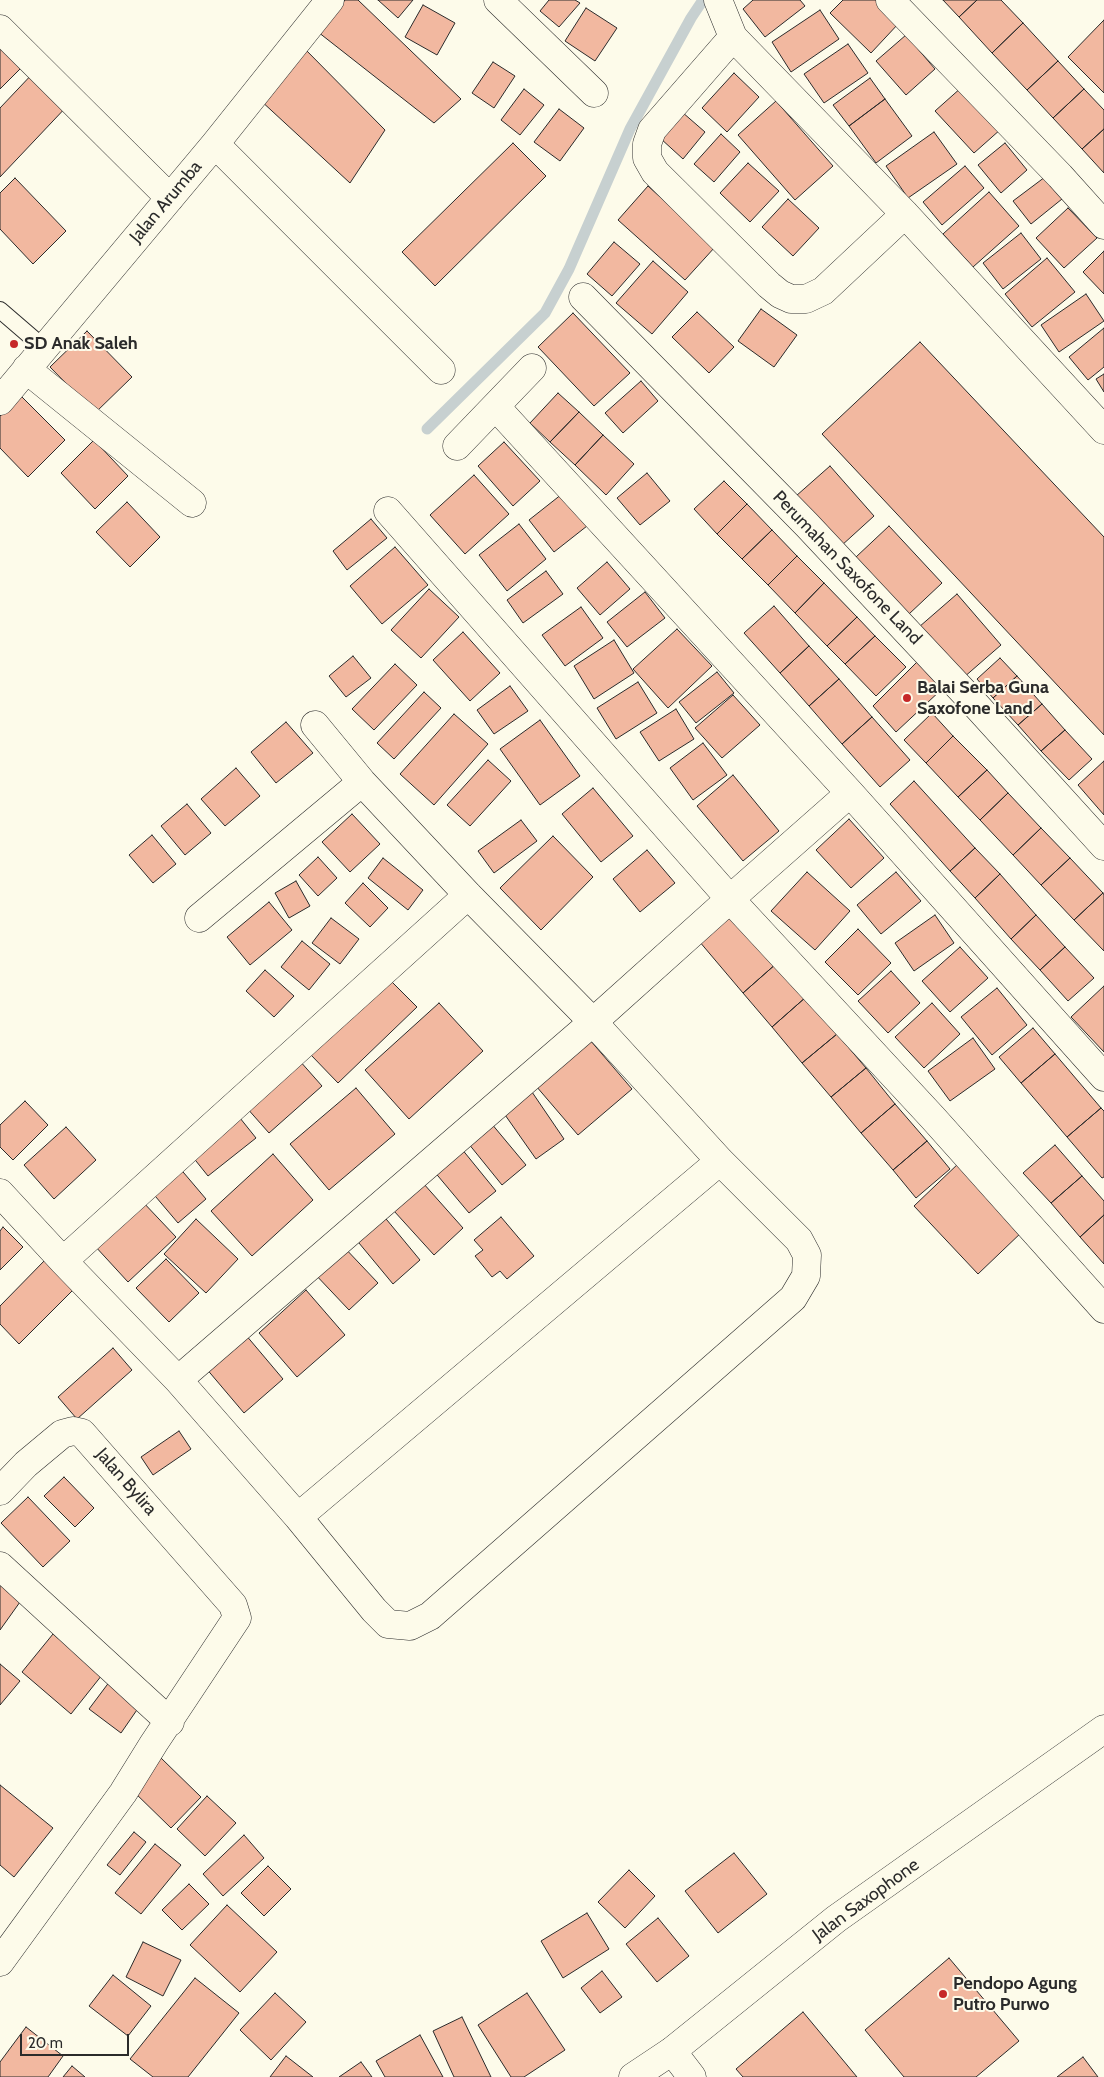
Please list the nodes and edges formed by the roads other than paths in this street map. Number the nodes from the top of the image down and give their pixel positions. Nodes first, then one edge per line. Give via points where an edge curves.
1 (330, 0) edge
2 (498, 0) edge
3 (890, 0) edge
4 (725, 16) edge
5 (0, 29) edge
6 (594, 92) dead end
7 (215, 144) junction
8 (170, 198) junction
9 (905, 214) junction
10 (1104, 225) edge
11 (583, 297) dead end
12 (0, 310) edge
13 (43, 347) junction
14 (532, 368) dead end
15 (26, 369) junction
16 (441, 370) dead end
17 (0, 401) edge
18 (496, 407) junction
19 (1104, 430) edge
20 (458, 446) dead end
21 (192, 504) dead end
22 (388, 511) dead end
23 (315, 725) dead end
24 (362, 782) junction
25 (850, 793) junction
26 (1104, 846) edge
27 (468, 895) junction
28 (730, 899) junction
29 (199, 918) dead end
30 (594, 1022) junction
31 (1104, 1077) edge
32 (720, 1161) junction
33 (0, 1193) edge
34 (63, 1261) junction
35 (1104, 1309) edge
36 (178, 1380) junction
37 (4, 1478) edge
38 (298, 1517) junction
39 (0, 1566) edge
40 (170, 1722) junction
41 (1104, 1729) edge
42 (0, 1962) edge
43 (672, 2051) junction
44 (633, 2077) edge
45 (692, 2077) edge

1 - 7 street, Jalan Arumba
2 - 6 street
3 - 10 street
4 - 9 street
4 - 9 street via 652,130 647,158 655,172 769,286 791,299 806,299 823,291
5 - 8 street
7 - 8 street, Jalan Arumba
7 - 16 street
8 - 13 street, Jalan Arumba
9 - 19 street
11 - 26 street, Perumahan Saxofone Land via 807,525
12 - 13 lane
13 - 15 street, Jalan Arumba
14 - 18 street
15 - 17 street, Jalan Arumba
15 - 21 street
18 - 20 street
18 - 25 street
22 - 28 street
23 - 24 street
24 - 27 street
24 - 29 street
25 - 28 street
25 - 31 street
27 - 30 street
27 - 34 street
28 - 30 street
28 - 35 street
30 - 32 street
30 - 36 street
32 - 38 street
32 - 38 street via 799,1240 807,1255 806,1276 793,1298 430,1616 410,1626 388,1624
33 - 34 street
34 - 36 street
36 - 38 street
37 - 40 street, Jalan Bylira via 62,1434 82,1433 233,1605 237,1618 234,1625
39 - 40 street
40 - 42 street via 123,1793
41 - 43 street, Jalan Saxophone via 836,1919
43 - 44 street, Jalan Saxophone
43 - 45 street

